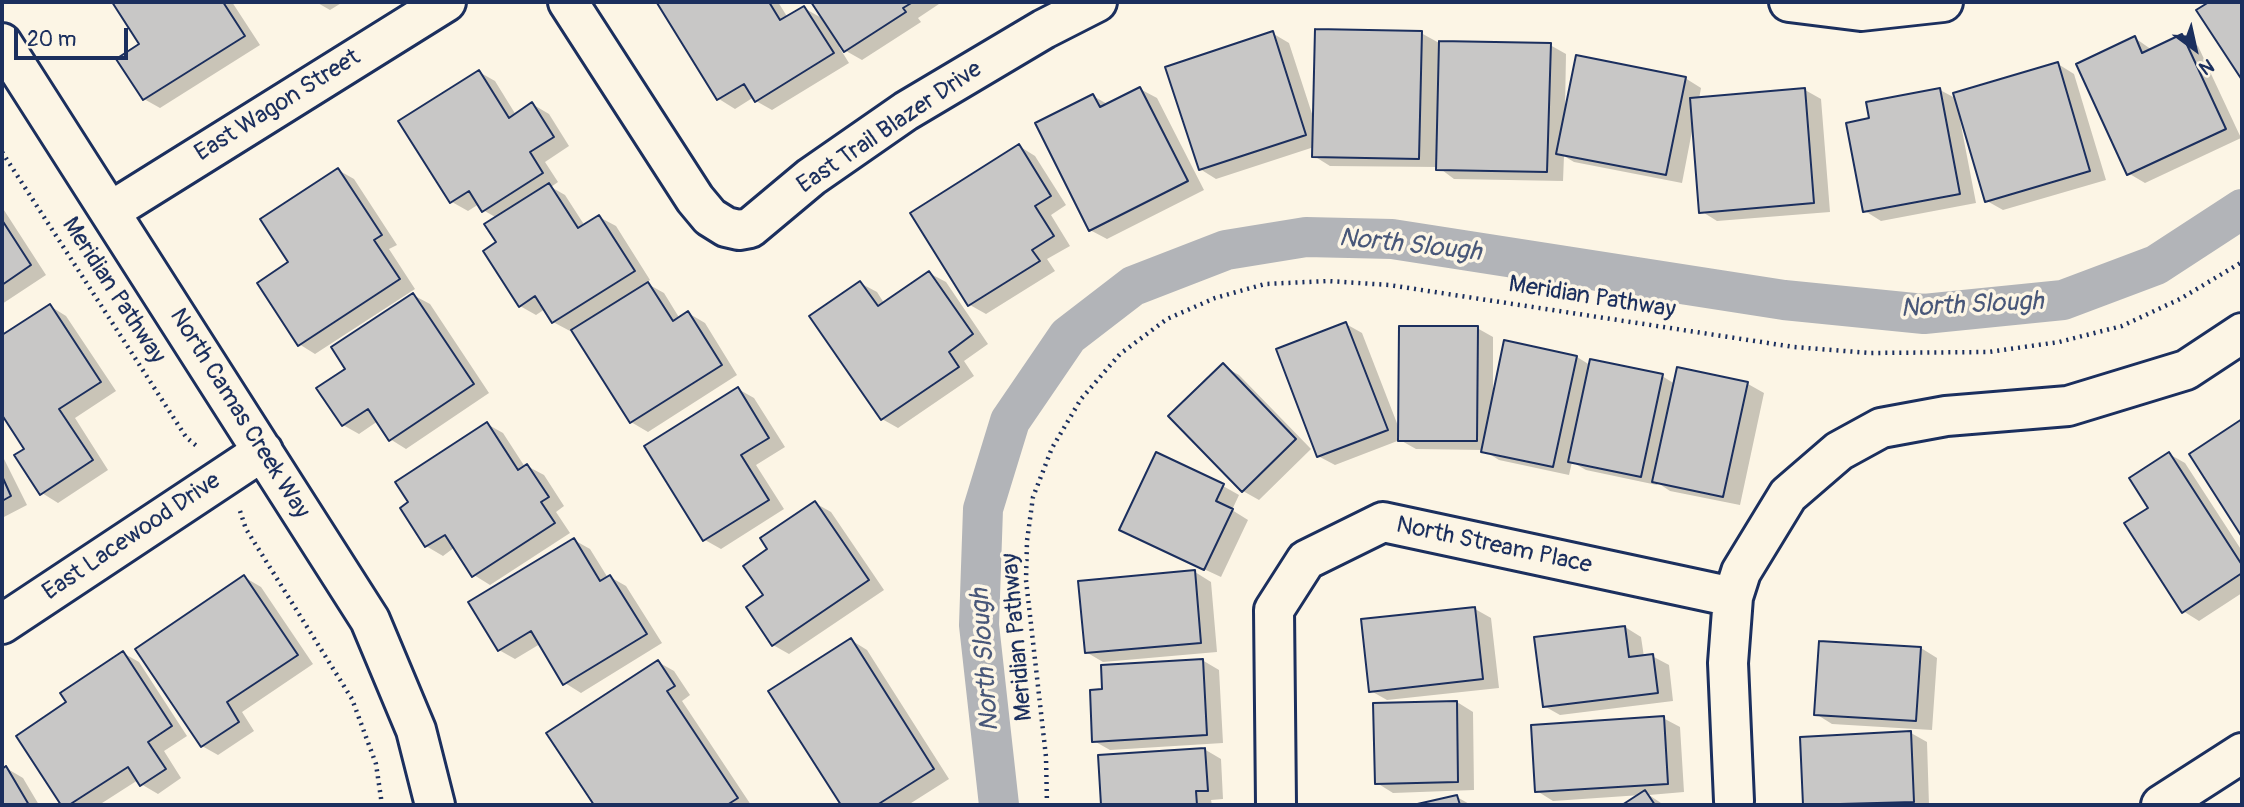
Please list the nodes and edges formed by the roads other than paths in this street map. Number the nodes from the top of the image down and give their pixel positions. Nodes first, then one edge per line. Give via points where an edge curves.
1 (446, 2) edge
2 (568, 2) edge
3 (1097, 2) edge
4 (1789, 2) edge
5 (1944, 2) edge
6 (1037, 15) edge
7 (2, 43) edge
8 (111, 211) junction
9 (2242, 334) edge
10 (263, 451) junction
11 (1733, 597) junction
12 (2, 624) edge
13 (2242, 753) edge
14 (1734, 801) dead end
15 (435, 805) edge
16 (1276, 805) edge
17 (2161, 805) edge

1 - 8 street, East Wagon Street
2 - 6 street, East Trail Blazer Drive via 695,199 710,218 739,230 750,228 811,177
3 - 6 street, East Trail Blazer Drive
4 - 5 street via 1861,11
7 - 8 street, North Camas Creek Way
8 - 10 street, North Camas Creek Way
9 - 11 street via 2186,370 2067,406 1946,416 1881,428 1839,451 1788,495 1741,572
10 - 12 street, East Lacewood Drive
10 - 15 street, North Camas Creek Way via 370,620 416,730
11 - 14 street via 1728,663
11 - 16 street, North Stream Place via 1382,522 1306,559 1274,610
13 - 17 street

